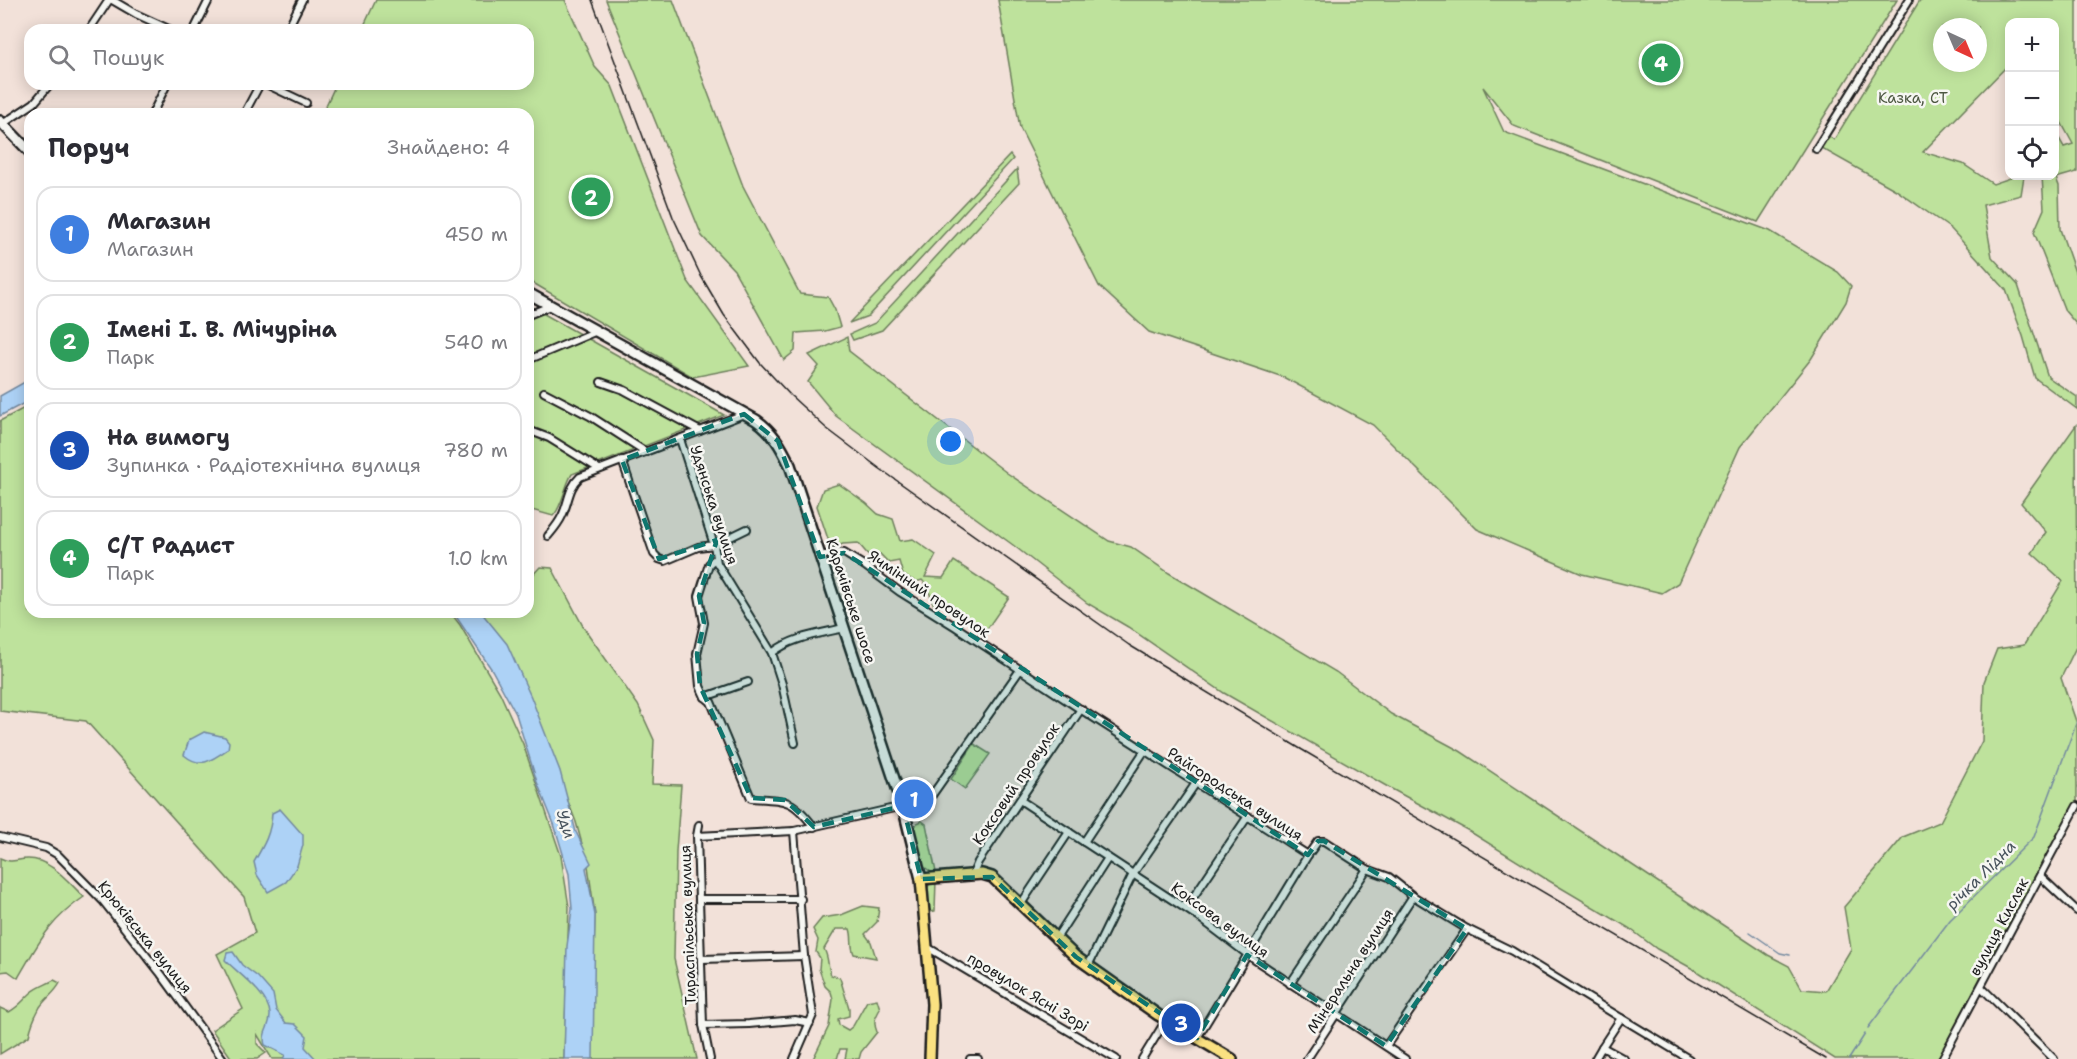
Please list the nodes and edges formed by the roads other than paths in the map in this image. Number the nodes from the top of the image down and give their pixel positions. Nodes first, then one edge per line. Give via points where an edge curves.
1 (111, 0) edge
2 (209, 0) edge
3 (302, 0) edge
4 (1909, 0) edge
5 (93, 24) edge
6 (158, 24) edge
7 (197, 24) edge
8 (290, 24) edge
9 (45, 90) edge
10 (164, 90) edge
11 (257, 90) edge
12 (279, 90) edge
13 (306, 103) dead end
14 (27, 108) edge
15 (155, 108) edge
16 (247, 108) edge
17 (24, 110) edge
18 (1, 124) edge
19 (24, 146) edge
20 (1816, 149) dead end
21 (534, 295) edge
22 (551, 305) junction
23 (534, 312) edge
24 (597, 332) junction
25 (534, 358) edge
26 (601, 382) dead end
27 (544, 392) dead end
28 (744, 414) junction
29 (700, 431) junction
30 (534, 432) edge
31 (680, 439) junction
32 (646, 452) junction
33 (622, 460) junction
34 (599, 469) junction
35 (747, 529) dead end
36 (548, 536) dead end
37 (714, 545) junction
38 (820, 557) junction
39 (716, 558) junction
40 (844, 628) junction
41 (772, 653) junction
42 (1020, 670) junction
43 (748, 682) dead end
44 (705, 698) junction
45 (1081, 709) junction
46 (795, 743) dead end
47 (1145, 750) junction
48 (1196, 783) junction
49 (1020, 800) junction
50 (903, 806) junction
51 (2077, 806) edge
52 (1248, 816) junction
53 (906, 818) junction
54 (699, 825) dead end
55 (814, 827) junction
56 (794, 831) junction
57 (1069, 832) junction
58 (697, 836) junction
59 (0, 837) edge
60 (1084, 842) junction
61 (1308, 855) junction
62 (1108, 858) junction
63 (1367, 869) junction
64 (973, 874) junction
65 (1133, 874) junction
66 (2040, 876) junction
67 (921, 879) junction
68 (1413, 896) junction
69 (699, 899) junction
70 (801, 899) junction
71 (1021, 904) junction
72 (1186, 908) junction
73 (2077, 911) edge
74 (1467, 929) junction
75 (1055, 940) junction
76 (927, 946) junction
77 (1247, 954) junction
78 (804, 956) junction
79 (702, 959) junction
80 (1088, 966) junction
81 (1290, 984) junction
82 (1981, 987) junction
83 (1336, 1014) junction
84 (1621, 1018) junction
85 (1166, 1020) junction
86 (810, 1023) junction
87 (703, 1025) junction
88 (1197, 1038) junction
89 (1386, 1047) junction
90 (1602, 1047) junction
91 (223, 1059) edge
92 (710, 1059) edge
93 (794, 1059) edge
94 (930, 1059) edge
95 (969, 1059) edge
96 (978, 1059) edge
97 (1116, 1059) edge
98 (1142, 1059) edge
99 (1232, 1059) edge
100 (1307, 1059) edge
101 (1405, 1059) edge
102 (1595, 1059) edge
103 (1624, 1059) edge
104 (1689, 1059) edge
105 (1942, 1059) edge
106 (2054, 1059) edge

1 - 5 street
1 - 6 street
2 - 7 street
3 - 8 street
4 - 20 street
9 - 14 street
10 - 15 street
11 - 16 street
12 - 13 street
17 - 18 street
18 - 19 main road
21 - 22 main road, Карачівське шосе
22 - 23 street
22 - 24 main road, Карачівське шосе
24 - 25 street
24 - 28 main road, Карачівське шосе
26 - 29 street via 624,390
27 - 32 street
28 - 29 street
28 - 38 main road, Карачівське шосе via 770,430 778,441 790,465
29 - 31 street
30 - 34 street
31 - 32 street
31 - 37 street, Удянська вулиця
32 - 33 street
33 - 34 street
33 - 37 street via 659,560
34 - 36 street via 574,483 562,517
35 - 37 street
37 - 39 street, Удянська вулиця
38 - 40 main road, Карачівське шосе
38 - 42 street, Ячмінний провулок via 844,553
39 - 41 street, Удянська вулиця
39 - 44 street via 709,564 699,596 704,623 697,654
40 - 41 street via 795,640
40 - 50 main road, Карачівське шосе
41 - 46 street, Удянська вулиця
42 - 45 street, Райгородська вулиця
42 - 53 street via 930,798
43 - 44 street
44 - 55 street via 711,702 751,798 785,800 800,808
45 - 47 street, Райгородська вулиця
45 - 49 street, Коксовий провулок
47 - 48 street, Райгородська вулиця
47 - 60 street
48 - 52 street, Райгородська вулиця
48 - 65 street
49 - 57 street, Коксова вулиця
49 - 64 street, Коксовий провулок
50 - 53 main road, Карачівське шосе
50 - 55 street
51 - 66 street, вулиця Кисляк
52 - 61 street, Райгородська вулиця
52 - 72 street
53 - 67 main road, Карачівське шосе
54 - 58 street, Тираспільська вулиця
55 - 56 street
56 - 58 street
56 - 70 street
57 - 60 street, Коксова вулиця
57 - 71 street
58 - 69 street, Тираспільська вулиця
59 - 91 street, Крюківська вулиця via 46,848 58,855 103,901
60 - 62 street, Коксова вулиця
61 - 63 street, Райгородська вулиця via 1321,840
61 - 77 street
62 - 65 street, Коксова вулиця
62 - 75 street
63 - 68 street, Райгородська вулиця via 1389,877
63 - 81 street
64 - 67 main road
64 - 71 main road via 992,877
65 - 72 street, Коксова вулиця
65 - 80 street
66 - 73 street
66 - 82 street, вулиця Кисляк
67 - 76 main road, Карачівське шосе
68 - 74 street, Райгородська вулиця
68 - 83 street, Мінеральна вулиця
69 - 70 street
69 - 79 street, Тираспільська вулиця
70 - 78 street
71 - 75 main road
72 - 77 street, Коксова вулиця
74 - 84 street, Райгородська вулиця via 1512,951
74 - 89 street
75 - 80 main road
76 - 94 main road, Карачівське шосе via 932,1004
76 - 97 street, провулок Ясні Зорі
77 - 81 street, Коксова вулиця
77 - 88 street
78 - 79 street
78 - 86 street via 813,1015
79 - 87 street, Тираспільська вулиця
80 - 85 main road
81 - 83 street, Коксова вулиця
82 - 105 street, вулиця Кисляк
82 - 106 street
83 - 89 street, Коксова вулиця
83 - 100 street, Мінеральна вулиця
84 - 90 street
84 - 104 street, Райгородська вулиця
85 - 88 main road
85 - 98 street
86 - 87 street via 795,1020
86 - 93 street
87 - 92 street, Тираспільська вулиця
88 - 99 main road
89 - 101 street, Коксова вулиця
90 - 102 street
90 - 103 street
95 - 96 street

